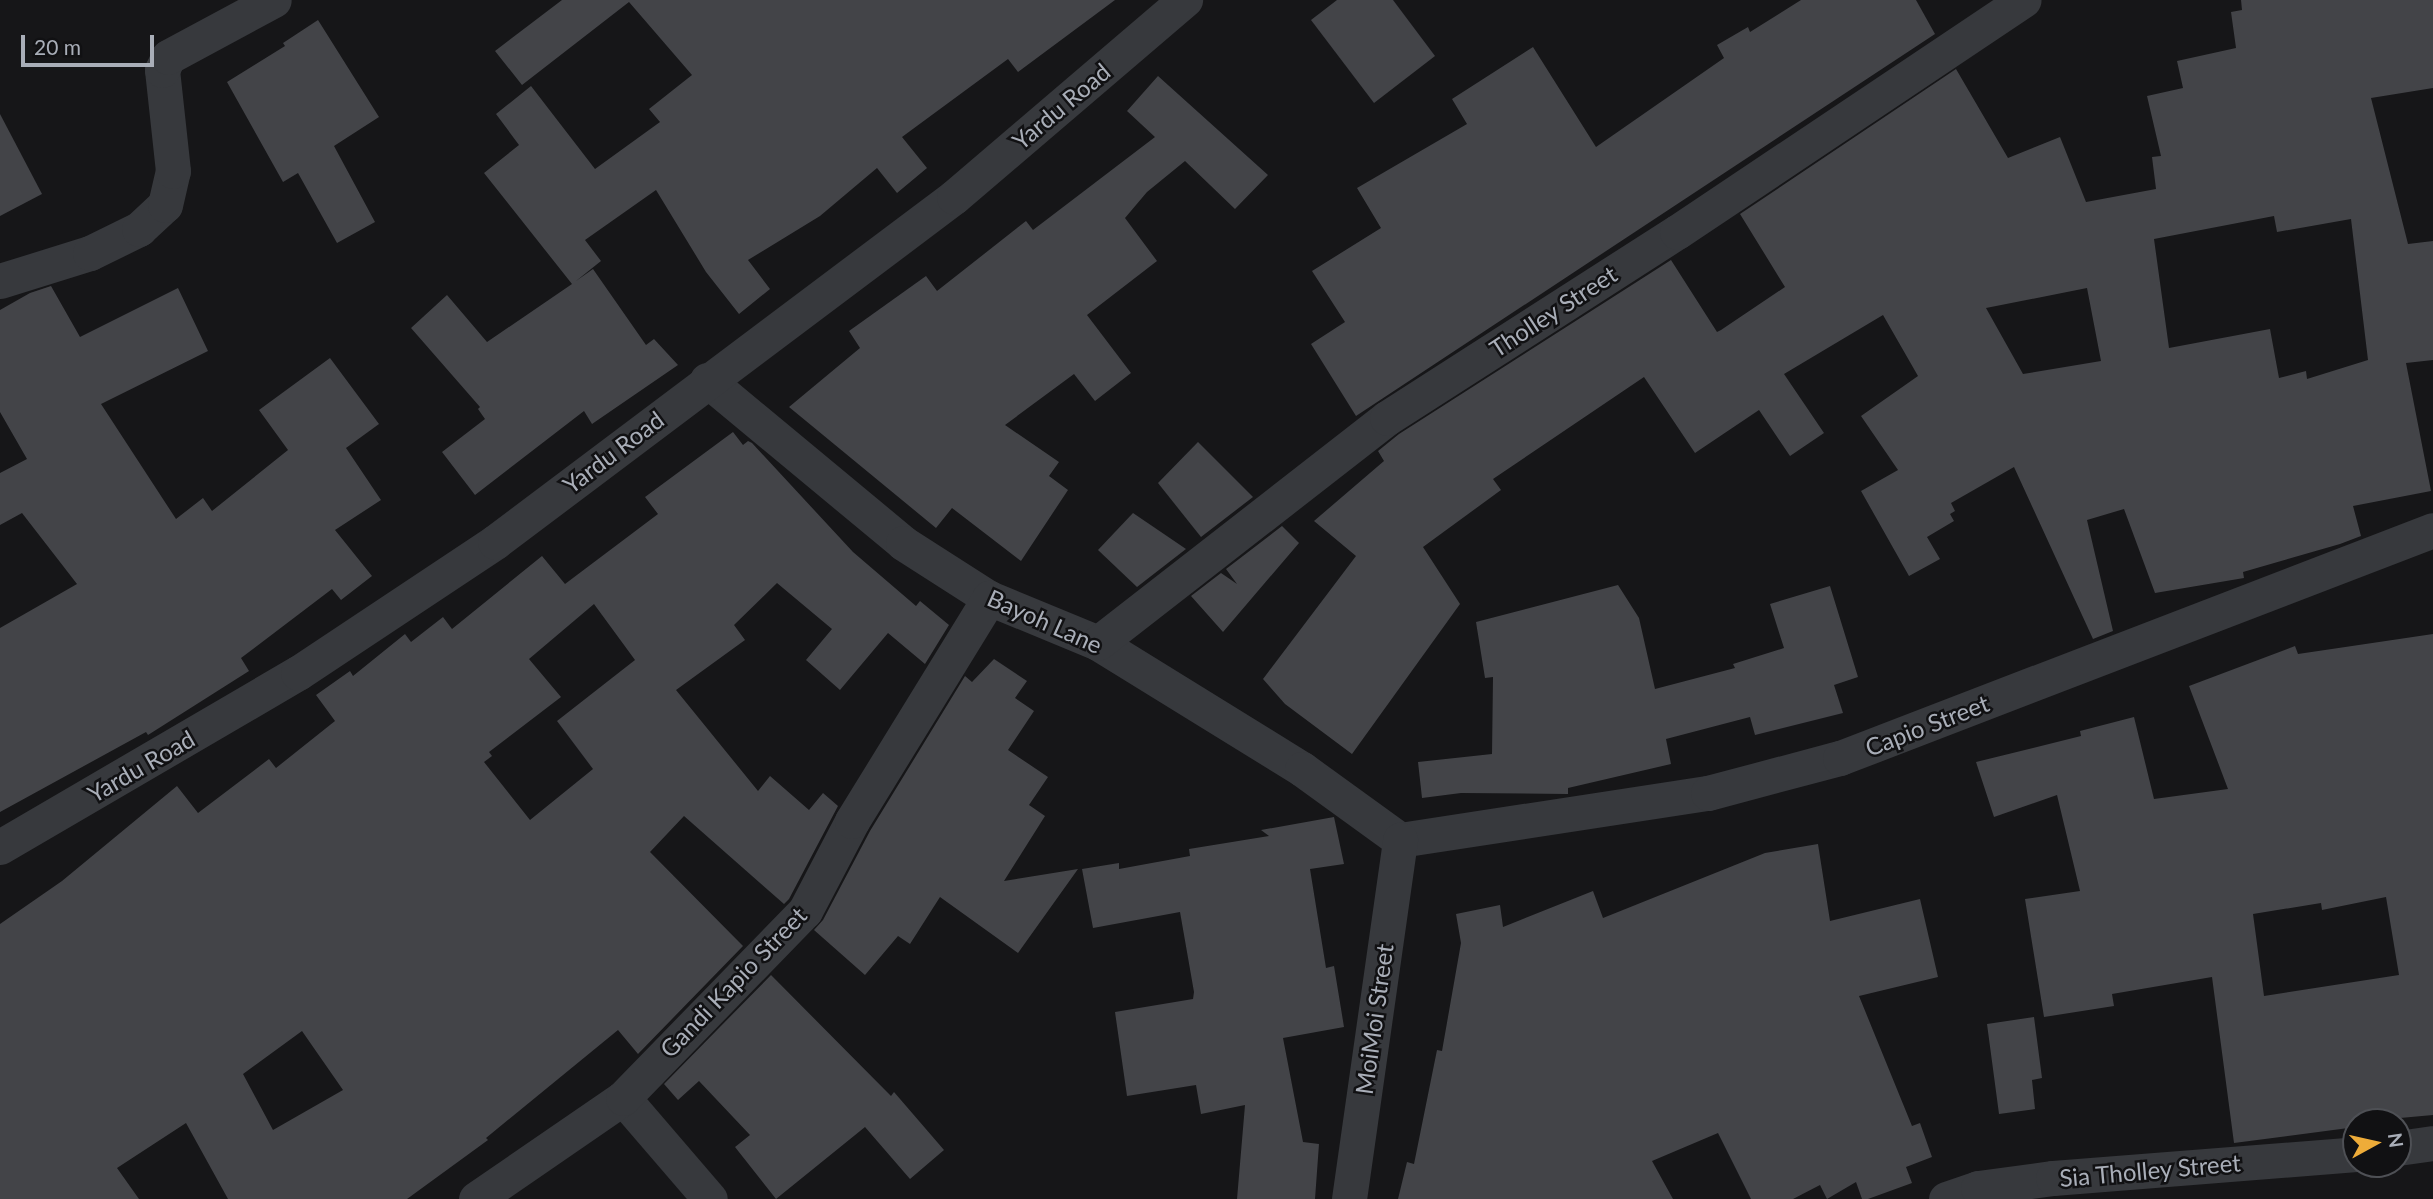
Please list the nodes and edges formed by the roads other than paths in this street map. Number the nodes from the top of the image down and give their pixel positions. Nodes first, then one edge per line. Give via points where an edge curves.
1 (274, 0) edge
2 (1185, 0) edge
3 (2023, 0) edge
4 (0, 281) edge
5 (708, 380) junction
6 (2433, 530) edge
7 (989, 598) junction
8 (1098, 643) junction
9 (1400, 839) junction
10 (0, 847) edge
11 (623, 1098) junction
12 (2433, 1143) edge
13 (2412, 1146) edge
14 (2342, 1155) edge
15 (475, 1199) edge
16 (710, 1199) edge
17 (1349, 1199) edge
18 (1947, 1199) edge

1 - 4 street via 168,57 162,70 173,171 165,205 139,229 90,253
2 - 5 street, Yardu Road via 954,197
3 - 8 street, Tholley Street via 1677,232 1387,418
5 - 7 street, Bayoh Lane via 903,543
5 - 10 street, Yardu Road via 495,542 298,673
6 - 9 street, Capio Street via 1840,758 1708,793
7 - 8 street, Bayoh Lane
7 - 11 street, Gandi Kapio Street via 852,821 805,911
8 - 9 street, Bayoh Lane via 1302,769
9 - 17 street, MoiMoi Street
11 - 15 street, Gandi Kapio Street
11 - 16 street
12 - 13 street
14 - 18 street, Sia Tholley Street via 2053,1178 1978,1188

